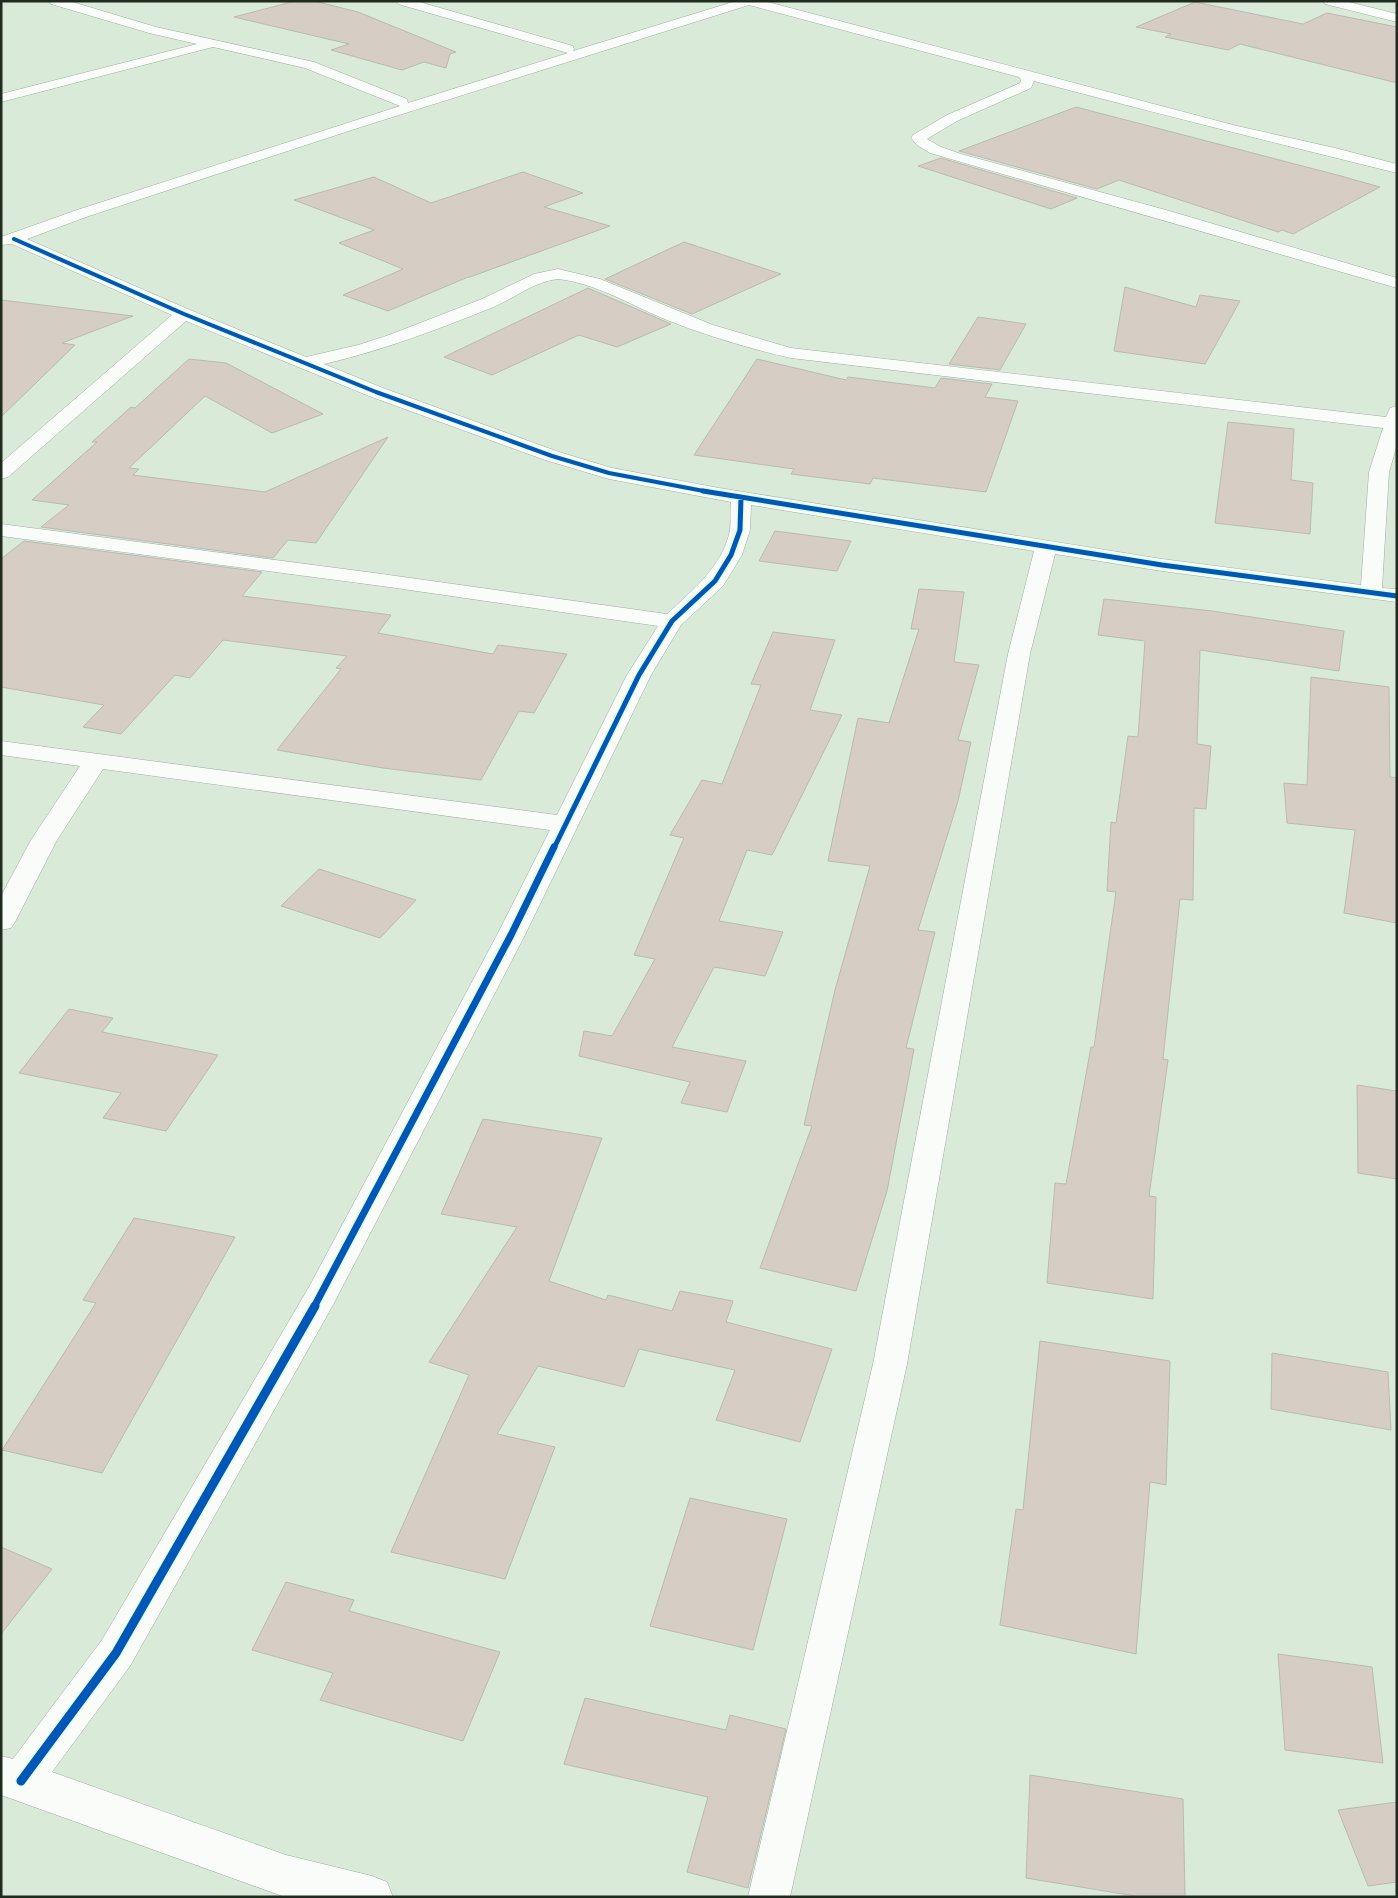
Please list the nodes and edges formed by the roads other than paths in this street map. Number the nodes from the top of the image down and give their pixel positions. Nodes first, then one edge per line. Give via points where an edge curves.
1 (55, 1) edge
2 (402, 1) edge
3 (719, 1) edge
4 (749, 1) edge
5 (1329, 1) edge
6 (1397, 18) edge
7 (212, 44) junction
8 (568, 49) junction
9 (1023, 73) junction
10 (1, 98) edge
11 (402, 102) junction
12 (1397, 169) edge
13 (5, 236) edge
14 (1397, 283) edge
15 (184, 314) junction
16 (305, 363) junction
17 (1395, 418) edge
18 (1, 473) edge
19 (741, 498) junction
20 (1, 530) edge
21 (1046, 546) junction
22 (1371, 593) junction
23 (1397, 596) edge
24 (672, 621) junction
25 (1, 748) edge
26 (96, 761) junction
27 (566, 824) junction
28 (1, 922) edge
29 (11, 1778) edge
30 (372, 1897) edge
31 (769, 1897) edge

1 - 7 street
2 - 8 street
3 - 8 street
4 - 9 street
4 - 13 street
5 - 6 street
7 - 10 street
7 - 11 street via 309,65
8 - 11 street
9 - 12 street via 1235,130
9 - 14 street via 1028,80 1026,85 952,118 918,138 932,148 956,157
11 - 13 street via 140,182
13 - 15 street
15 - 16 street
15 - 18 street
16 - 17 street via 420,329 495,300 541,277 556,274 584,278 665,313 746,342 791,352
16 - 19 street via 552,456 657,484
17 - 22 street via 1379,472
19 - 21 street
19 - 24 street via 740,530 731,555 715,581
20 - 24 street
21 - 22 street
21 - 31 street via 1019,654 890,1364
22 - 23 street
24 - 27 street via 639,676
25 - 26 street
26 - 27 street
26 - 28 street via 44,840
27 - 29 street via 512,935 321,1296 116,1653
29 - 30 street via 286,1876

